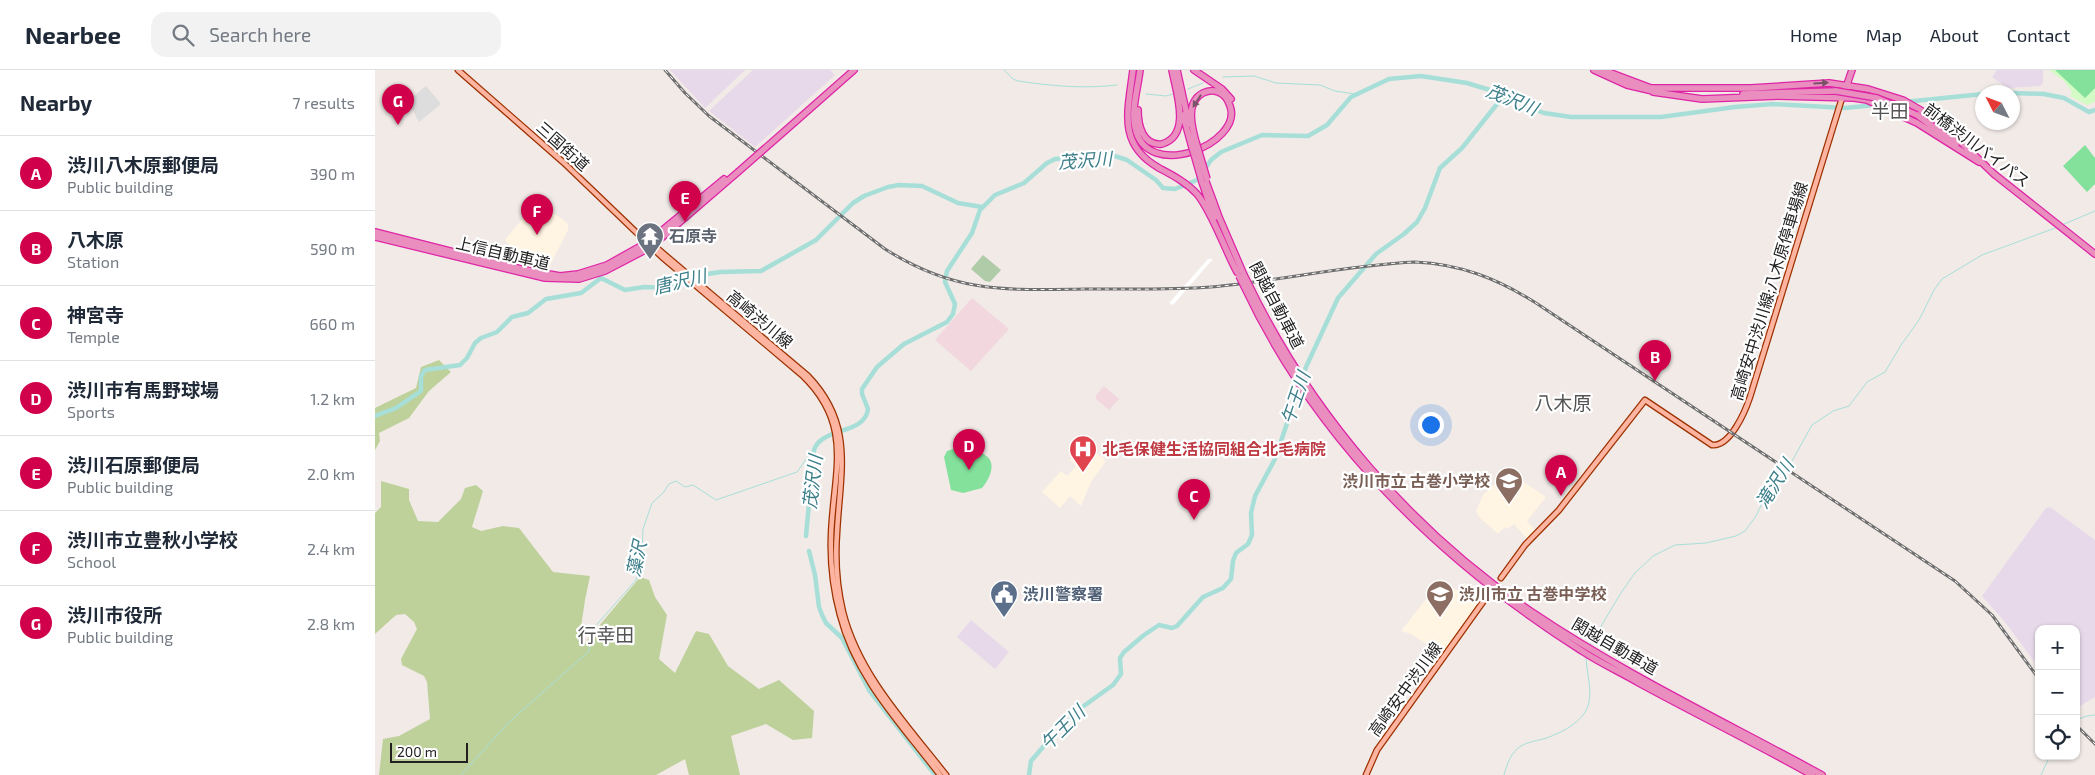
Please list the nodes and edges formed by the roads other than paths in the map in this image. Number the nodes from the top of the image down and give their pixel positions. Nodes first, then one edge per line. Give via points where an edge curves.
1 (459, 70) edge
2 (849, 70) edge
3 (854, 70) edge
4 (1133, 70) edge
5 (1140, 70) edge
6 (1173, 70) edge
7 (1177, 70) edge
8 (1194, 70) edge
9 (1586, 70) edge
10 (1593, 70) edge
11 (1603, 70) edge
12 (1852, 70) edge
13 (1847, 84) junction
14 (1651, 90) junction
15 (1130, 92) junction
16 (1137, 93) junction
17 (1841, 101) junction
18 (794, 121) junction
19 (1194, 143) junction
20 (1979, 162) junction
21 (1995, 175) junction
22 (1205, 180) junction
23 (375, 232) edge
24 (1221, 232) junction
25 (375, 236) edge
26 (651, 244) junction
27 (2095, 254) edge
28 (838, 433) junction
29 (1501, 578) dead end
30 (1488, 596) dead end
31 (1599, 658) junction
32 (940, 775) edge
33 (946, 775) edge
34 (1366, 775) edge
35 (1812, 775) edge
36 (1822, 775) edge

1 - 26 main road, 三国街道
2 - 18 highway, 上信自動車道
3 - 18 highway, 上信自動車道
4 - 15 highway
5 - 16 highway
6 - 16 highway via 1180,121 1176,134 1167,143 1153,144 1143,134 1138,119
6 - 19 highway, 関越自動車道
7 - 19 highway, 関越自動車道
8 - 15 highway via 1230,97 1235,116 1224,137 1209,148 1188,156 1162,159 1141,147 1131,128
9 - 14 highway via 1626,88
10 - 14 highway, 前橋渋川バイパス via 1627,85
11 - 14 highway, 前橋渋川バイパス
12 - 13 highway
14 -> 13 highway
13 - 17 highway
13 - 21 highway via 1887,94 1929,114
14 - 17 highway via 1701,99 1779,96
14 - 20 highway, 前橋渋川バイパス, bridge via 1836,91 1877,98 1917,116
15 - 24 highway via 1127,124 1134,146 1146,160 1196,193
16 -> 19 highway via 1134,122 1138,138 1152,152 1166,156 1187,153 1222,134 1229,126 1232,113 1223,95 1207,91 1194,101 1191,119
17 - 20 highway via 1867,100 1908,118
17 - 29 main road, 高崎安中渋川線;八木原停車場線 via 1750,397 1725,442 1712,445 1645,400
18 - 26 highway, 上信自動車道, bridge
19 - 22 highway, 関越自動車道, bridge
20 - 21 highway, 前橋渋川バイパス
21 - 27 highway, 前橋渋川バイパス
22 - 24 highway, 関越自動車道
22 - 24 highway, 関越自動車道
23 - 26 highway, 上信自動車道 via 560,276 594,270
24 - 31 highway, 関越自動車道, bridge via 1240,274 1297,375 1364,460 1433,533 1506,593
25 - 26 highway, 上信自動車道 via 560,280 596,274
26 - 28 main road, 高崎渋川線 via 821,391 832,411
28 - 32 main road via 830,549 833,582 845,632 855,658 873,688
28 - 33 main road via 842,460 837,566 840,599 849,630 862,661 877,684
30 - 34 main road, 高崎安中渋川線 via 1377,750
31 - 35 highway, 関越自動車道
31 - 36 highway, 関越自動車道

